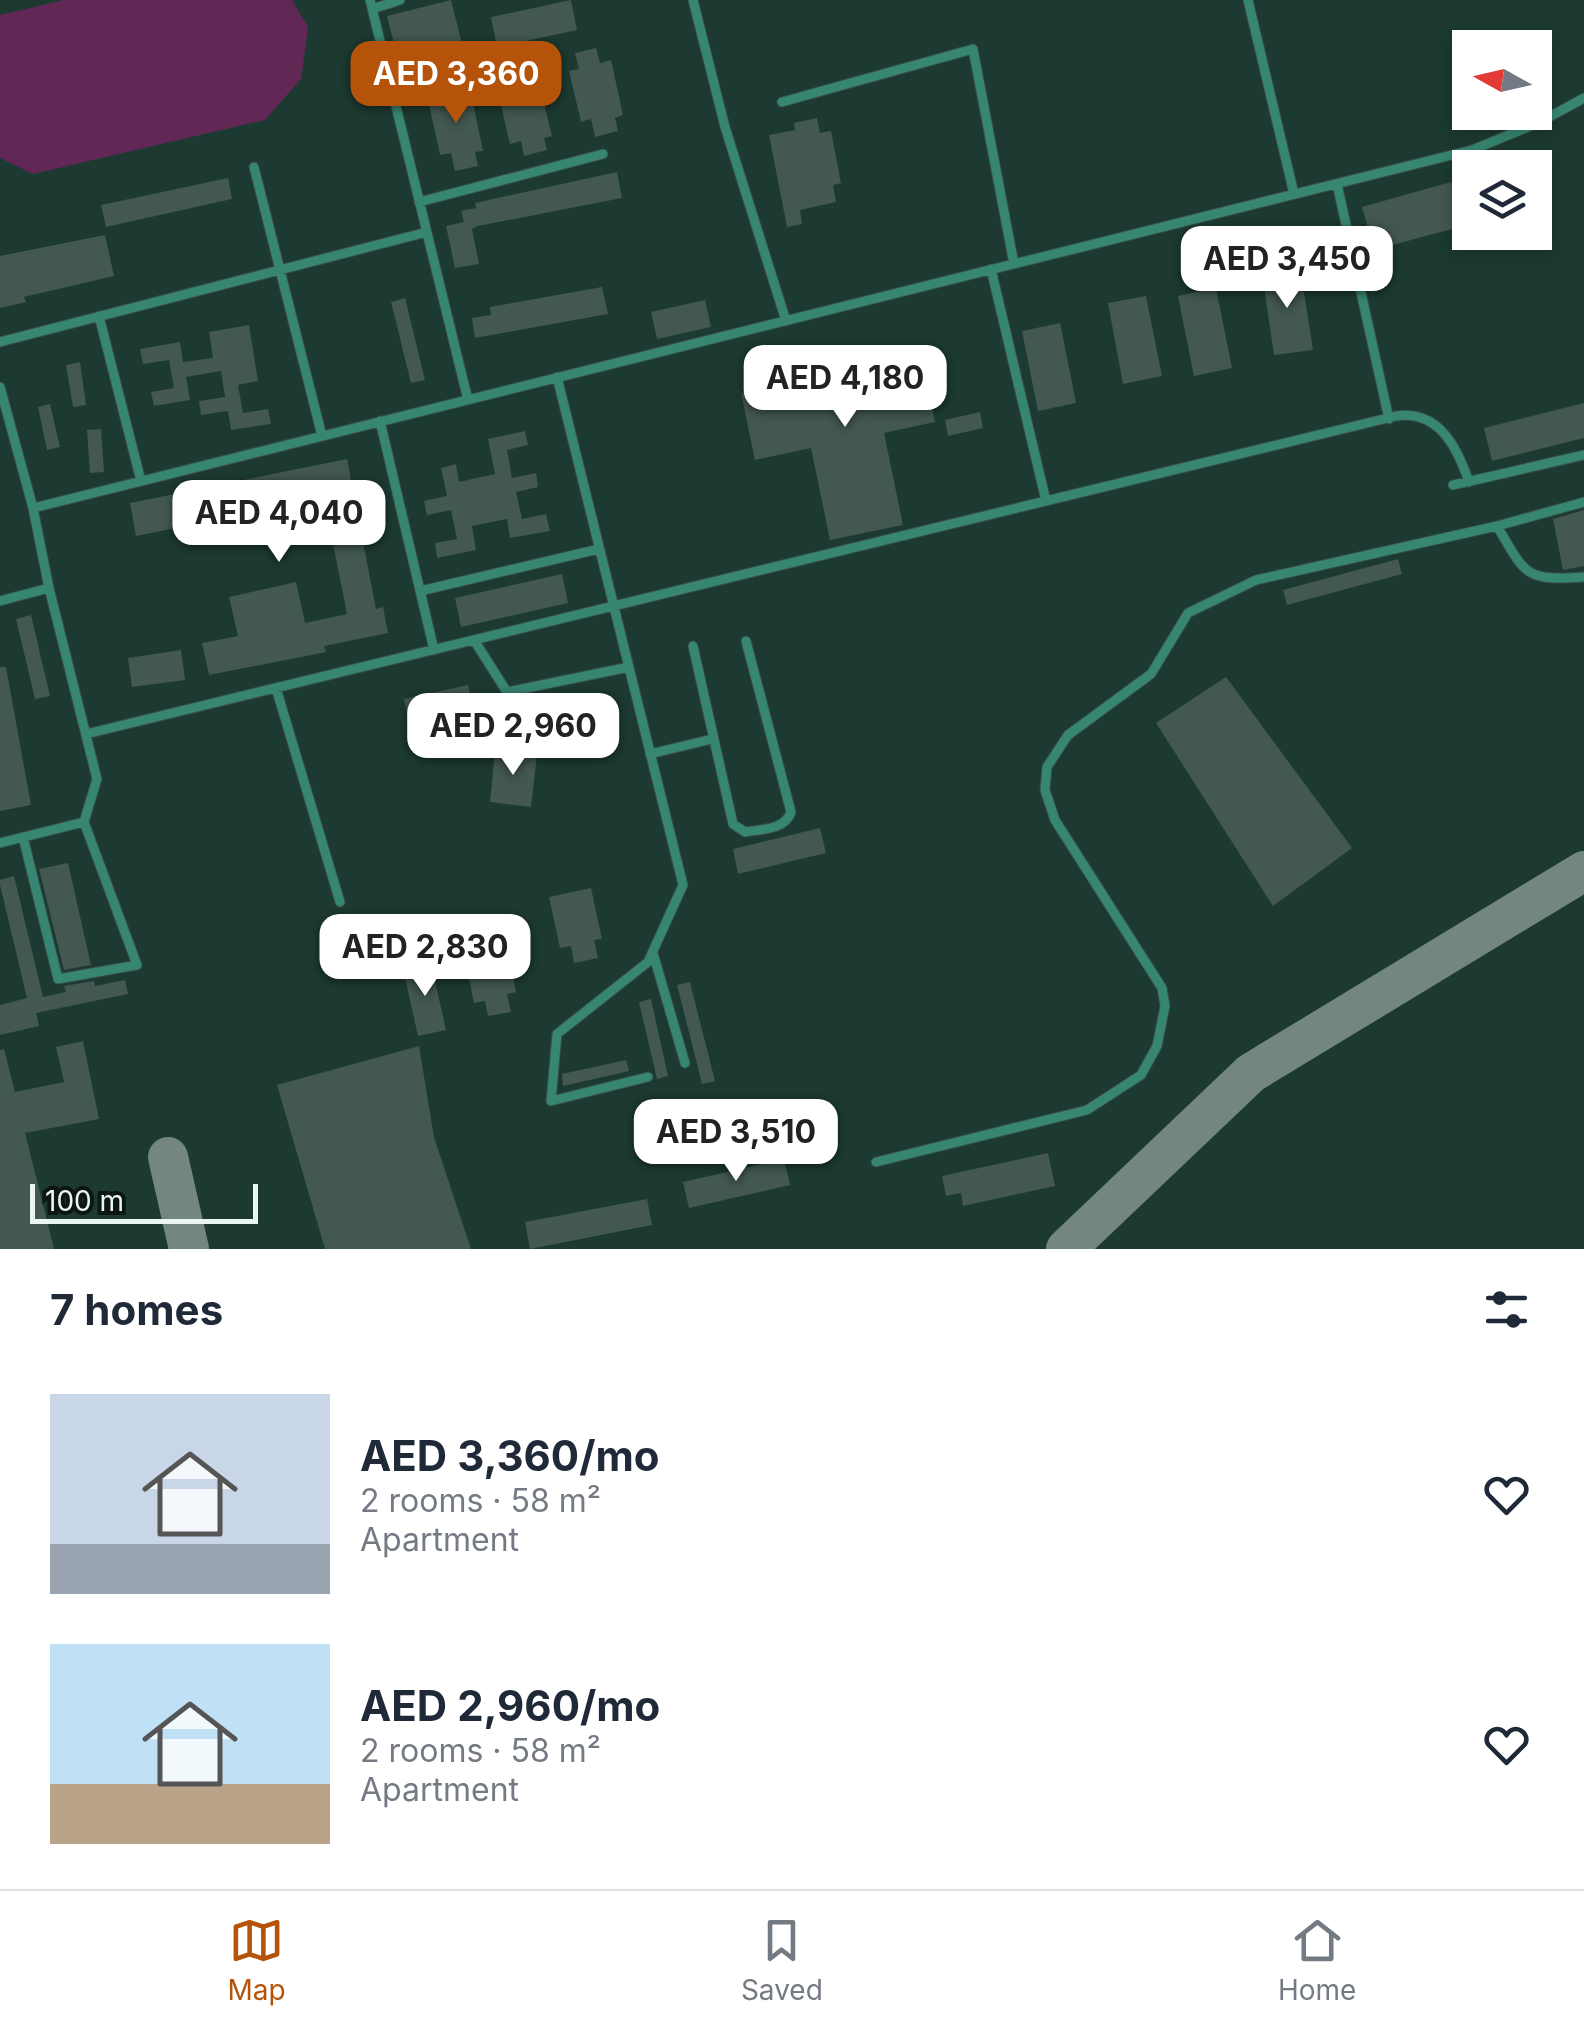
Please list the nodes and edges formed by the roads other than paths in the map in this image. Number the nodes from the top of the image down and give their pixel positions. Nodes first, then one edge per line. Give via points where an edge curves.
1 (400, 0) edge
2 (693, 0) edge
3 (1248, 0) edge
4 (371, 4) edge
5 (483, 59) dead end
6 (391, 87) junction
7 (1584, 98) edge
8 (782, 102) dead end
9 (603, 154) dead end
10 (254, 167) dead end
11 (1336, 184) junction
12 (1294, 194) junction
13 (419, 202) junction
14 (426, 232) junction
15 (1014, 264) junction
16 (281, 269) junction
17 (992, 269) junction
18 (99, 316) junction
19 (786, 321) junction
20 (0, 342) edge
21 (557, 377) junction
22 (0, 388) edge
23 (468, 400) junction
24 (1389, 419) junction
25 (380, 421) junction
26 (322, 436) junction
27 (1584, 455) edge
28 (140, 481) junction
29 (1469, 482) junction
30 (1453, 486) dead end
31 (1046, 501) junction
32 (1584, 502) edge
33 (33, 508) junction
34 (1497, 526) junction
35 (599, 549) junction
36 (1584, 577) edge
37 (49, 588) junction
38 (420, 591) junction
39 (0, 601) edge
40 (614, 606) junction
41 (474, 640) junction
42 (746, 641) dead end
43 (693, 646) dead end
44 (434, 650) junction
45 (629, 667) junction
46 (276, 688) junction
47 (86, 734) junction
48 (712, 738) junction
49 (650, 754) junction
50 (84, 822) junction
51 (22, 837) junction
52 (0, 843) edge
53 (340, 902) dead end
54 (652, 952) junction
55 (685, 1063) dead end
56 (648, 1078) dead end
57 (876, 1162) dead end

1 - 4 lane
2 - 19 lane
3 - 12 lane
4 - 6 lane
5 - 6 lane
6 - 13 lane
7 - 11 lane via 1472,150
8 - 15 lane via 973,49
9 - 13 lane
10 - 16 lane
11 - 12 lane
11 - 24 lane
12 - 15 lane
13 - 14 lane
14 - 16 lane
14 - 23 lane
15 - 17 lane
16 - 18 lane
16 - 26 lane
17 - 19 lane
17 - 31 lane
18 - 20 lane
18 - 28 lane
19 - 21 lane
21 - 23 lane
21 - 35 lane
22 - 33 lane
23 - 25 lane
24 - 29 lane via 1412,415 1435,423
24 - 31 lane
25 - 26 lane
25 - 38 lane
26 - 28 lane
27 - 29 lane
28 - 33 lane
29 - 30 lane
31 - 40 lane
32 - 34 lane
33 - 37 lane
34 - 36 lane via 1523,569 1545,580
34 - 57 lane via 1256,580 1188,613 1151,674 1068,735 1046,767 1044,790 1055,820 1162,988 1157,1046 1140,1074 1087,1110
35 - 38 lane
35 - 40 lane
37 - 39 lane
37 - 47 lane
38 - 44 lane
40 - 41 lane
40 - 45 lane
41 - 44 lane
41 - 45 lane via 507,692
42 - 48 lane via 790,805 785,823 736,828
43 - 48 lane
44 - 46 lane
45 - 49 lane
46 - 47 lane
46 - 53 lane
47 - 50 lane via 98,779
48 - 49 lane
49 - 54 lane via 683,885
50 - 51 lane
50 - 51 lane via 137,964 58,980
51 - 52 lane
54 - 55 lane
54 - 56 lane via 557,1034 551,1101

